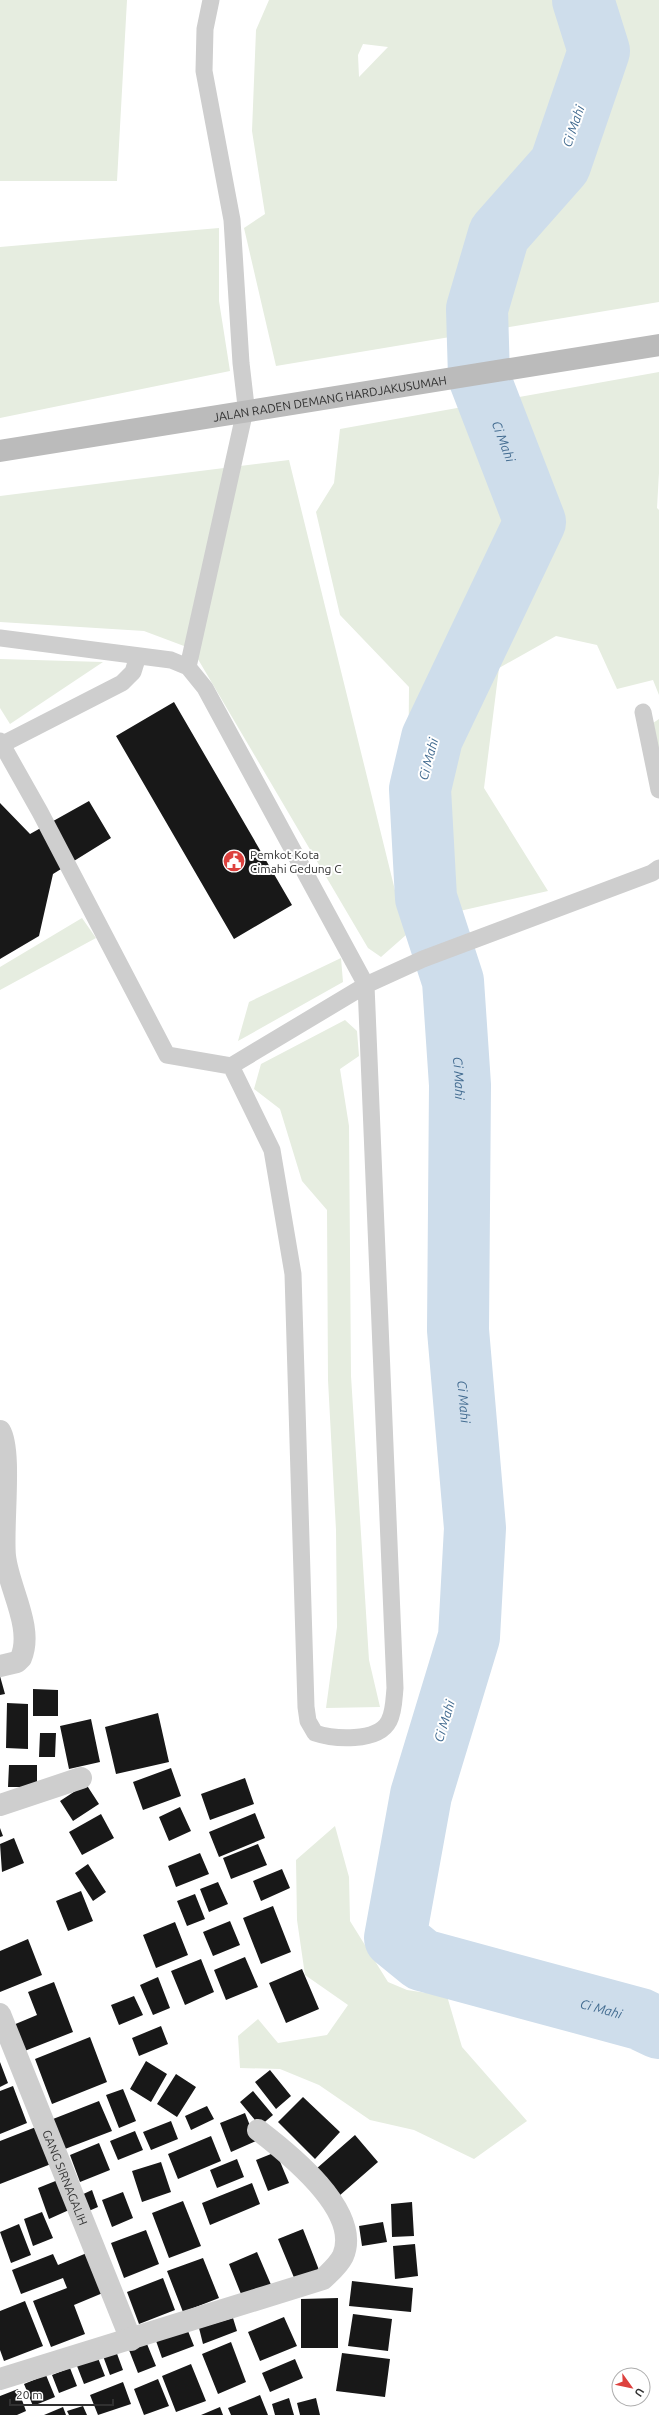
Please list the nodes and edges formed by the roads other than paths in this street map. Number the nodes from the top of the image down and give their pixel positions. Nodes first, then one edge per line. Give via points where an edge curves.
1 (211, 0) edge
2 (659, 345) edge
3 (0, 450) edge
4 (0, 638) edge
5 (138, 656) junction
6 (188, 667) junction
7 (644, 712) dead end
8 (1, 743) edge
9 (659, 790) edge
10 (659, 868) edge
11 (366, 985) junction
12 (231, 1066) junction
13 (0, 1431) edge
14 (0, 1666) edge
15 (81, 1778) dead end
16 (0, 1805) edge
17 (0, 2014) edge
18 (258, 2130) dead end
19 (131, 2340) junction
20 (0, 2379) edge

1 - 6 lane via 205,30 204,71 232,220 246,406
2 - 3 main road, JALAN RADEN DEMANG HARDJAKUSUMAH, bridge
4 - 5 lane
5 - 6 lane via 171,660
5 - 8 lane via 133,672 122,683
6 - 11 lane via 205,688
7 - 9 lane
8 - 12 lane via 167,1055
10 - 11 lane via 652,873 423,959
11 - 12 lane
11 - 12 lane via 395,1688 389,1722 380,1732 362,1736 331,1738 314,1733 308,1721 294,1274 272,1150
13 - 14 street via 4,1437 6,1455 5,1557 24,1636 21,1658 17,1662
15 - 16 street
17 - 19 street, GANG SIRNAGALIH
18 - 19 street via 316,2182 337,2210 344,2225 343,2255 334,2269 323,2279
19 - 20 street

